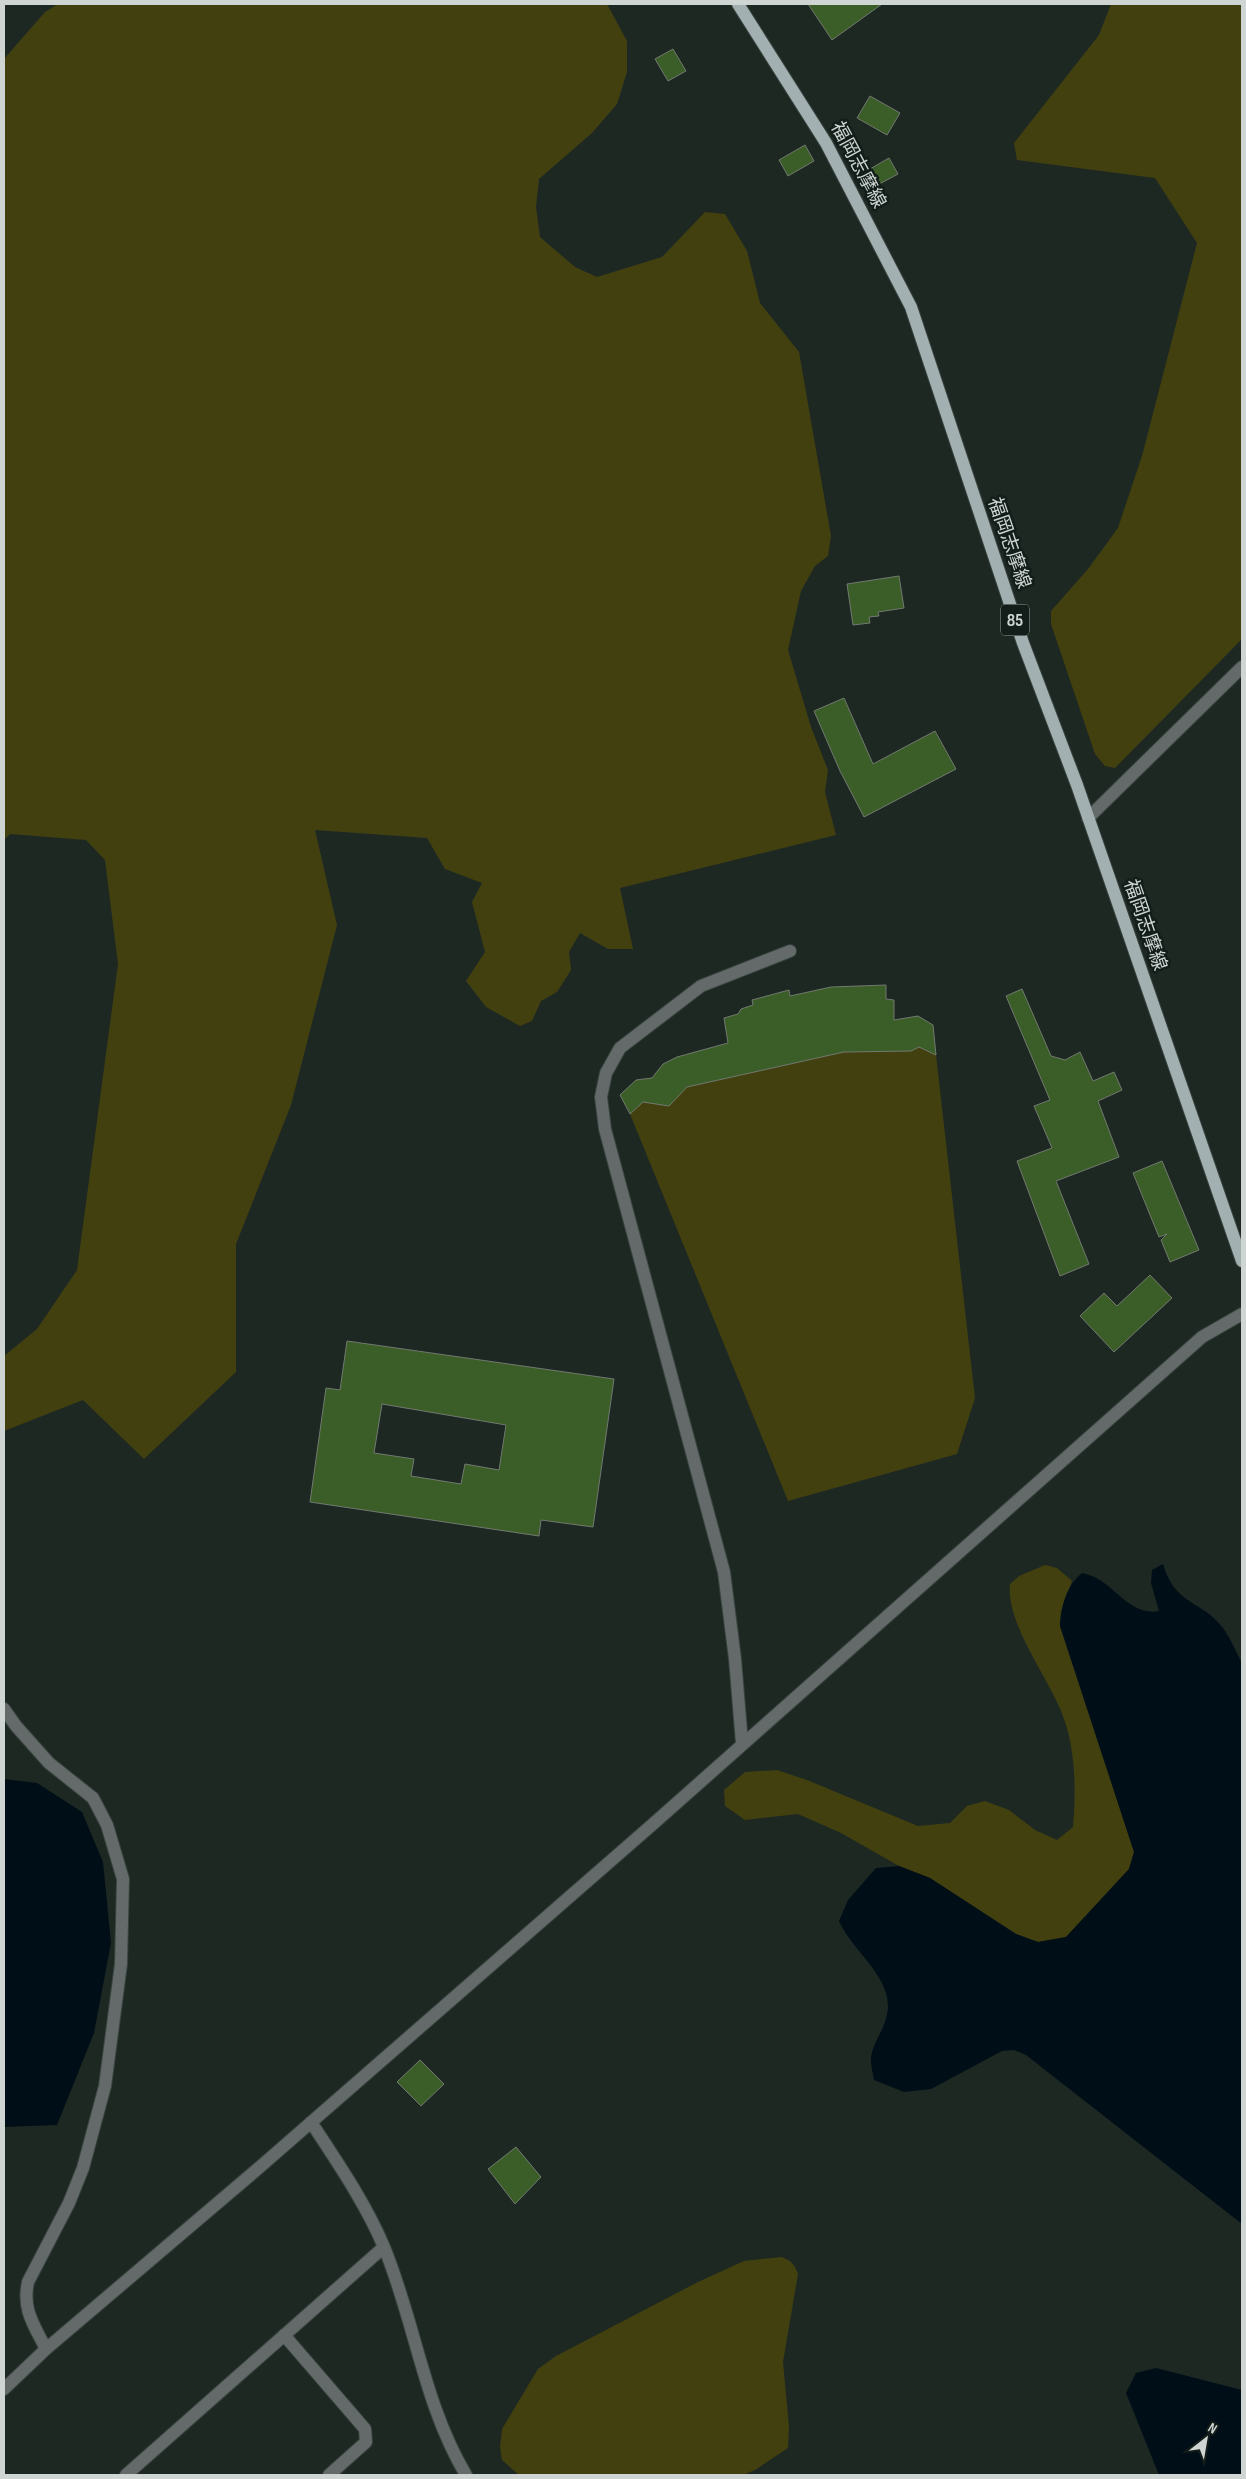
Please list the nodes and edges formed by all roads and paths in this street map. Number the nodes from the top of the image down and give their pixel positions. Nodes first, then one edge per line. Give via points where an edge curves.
1 (738, 4) edge
2 (1242, 667) edge
3 (1088, 818) junction
4 (790, 951) dead end
5 (1242, 1261) edge
6 (1242, 1314) edge
7 (4, 1709) edge
8 (742, 1744) junction
9 (310, 2122) junction
10 (384, 2247) junction
11 (284, 2335) junction
12 (46, 2349) junction
13 (4, 2389) edge
14 (126, 2475) edge
15 (329, 2475) edge
16 (466, 2475) edge

1 - 3 main road, 福岡志摩線 / 85 via 826,143 911,307 1023,643
2 - 3 street
3 - 5 main road, 福岡志摩線 / 85
4 - 8 street via 701,986 620,1048 606,1073 601,1097 605,1129 724,1572
6 - 8 street via 1202,1337
7 - 12 street via 49,1763 93,1798 107,1825 122,1879 121,1964 105,2086 69,2202 28,2282 26,2292 25,2304 30,2319
8 - 9 street
9 - 10 street via 361,2199
9 - 12 street
10 - 11 street
10 - 16 street via 446,2438
11 - 14 street
11 - 15 street via 365,2429 366,2442
12 - 13 street

